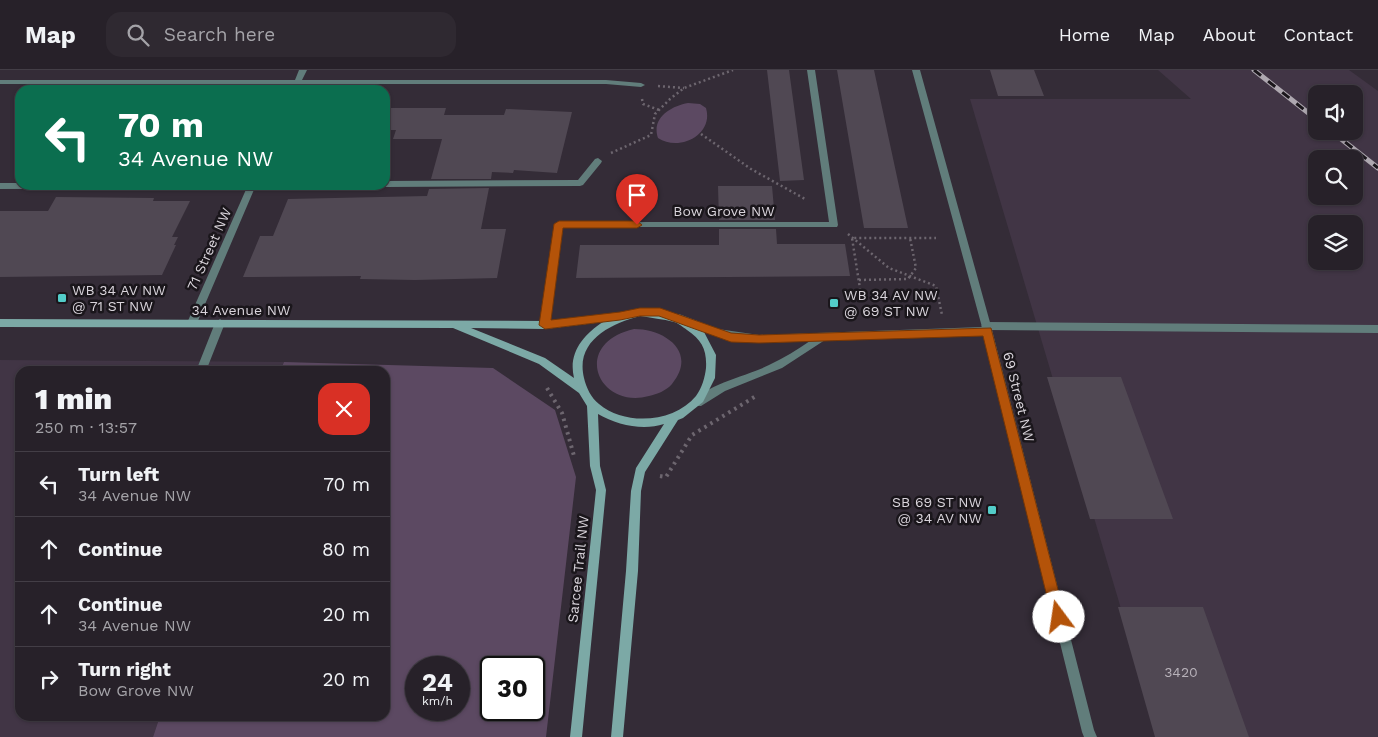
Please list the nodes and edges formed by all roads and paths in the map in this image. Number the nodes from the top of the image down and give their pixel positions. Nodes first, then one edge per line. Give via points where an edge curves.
1 (303, 70) edge
2 (733, 70) edge
3 (811, 70) edge
4 (916, 70) edge
5 (0, 82) edge
6 (222, 85) edge
7 (296, 85) edge
8 (374, 85) edge
9 (641, 85) joint
10 (684, 88) junction
11 (701, 134) dead end
12 (598, 161) joint
13 (390, 184) edge
14 (0, 186) edge
15 (15, 186) edge
16 (250, 190) edge
17 (805, 199) dead end
18 (848, 234) dead end
19 (852, 238) junction
20 (910, 238) junction
21 (936, 238) dead end
22 (910, 277) junction
23 (858, 280) junction
24 (936, 286) dead end
25 (861, 295) dead end
26 (620, 316) junction
27 (679, 318) junction
28 (0, 323) edge
29 (192, 323) junction
30 (220, 323) junction
31 (451, 325) junction
32 (545, 325) junction
33 (986, 328) junction
34 (1378, 329) edge
35 (822, 338) junction
36 (203, 366) edge
37 (545, 385) dead end
38 (581, 389) junction
39 (757, 395) dead end
40 (592, 404) junction
41 (692, 406) junction
42 (674, 418) junction
43 (575, 459) dead end
44 (656, 475) dead end
45 (1088, 735) edge
46 (576, 737) edge
47 (617, 737) edge

1 - 7 street
2 - 10 path
3 - 32 street, Bow Grove NW via 834,225 559,224
4 - 33 street, 69 Street NW
5 - 6 street
8 - 9 street via 606,82
9 - 10 path
10 - 12 path via 655,114 650,135
11 - 17 path via 757,174
12 - 13 street via 580,184
14 - 15 street
16 - 29 street, 71 Street NW
18 - 19 path
19 - 20 path
19 - 22 path via 889,268
19 - 23 path
20 - 21 path
20 - 22 path via 916,268
22 - 23 path
22 - 24 path
23 - 25 path
26 - 27 street via 660,312
26 - 32 street, 34 Avenue NW
26 - 38 street via 602,325 588,338 579,354 577,372
27 - 35 street via 731,337
27 - 41 street via 707,341 713,358 706,392
28 - 29 street, 34 Avenue NW
29 - 30 street, 34 Avenue NW
30 - 31 street, 34 Avenue NW
30 - 36 street
31 - 32 street, 34 Avenue NW
31 - 38 street, 34 Avenue NW via 542,362
33 - 34 street
33 - 35 street
33 - 45 street, 69 Street NW
35 - 41 street via 766,371 728,383
37 - 43 path via 562,413
38 - 40 street
39 - 44 path via 692,435 666,477
40 - 42 street via 609,416 630,422 652,423
40 - 46 street, Sarcee Trail NW via 595,466 601,490
41 - 42 street
42 - 47 street via 640,471 636,491

